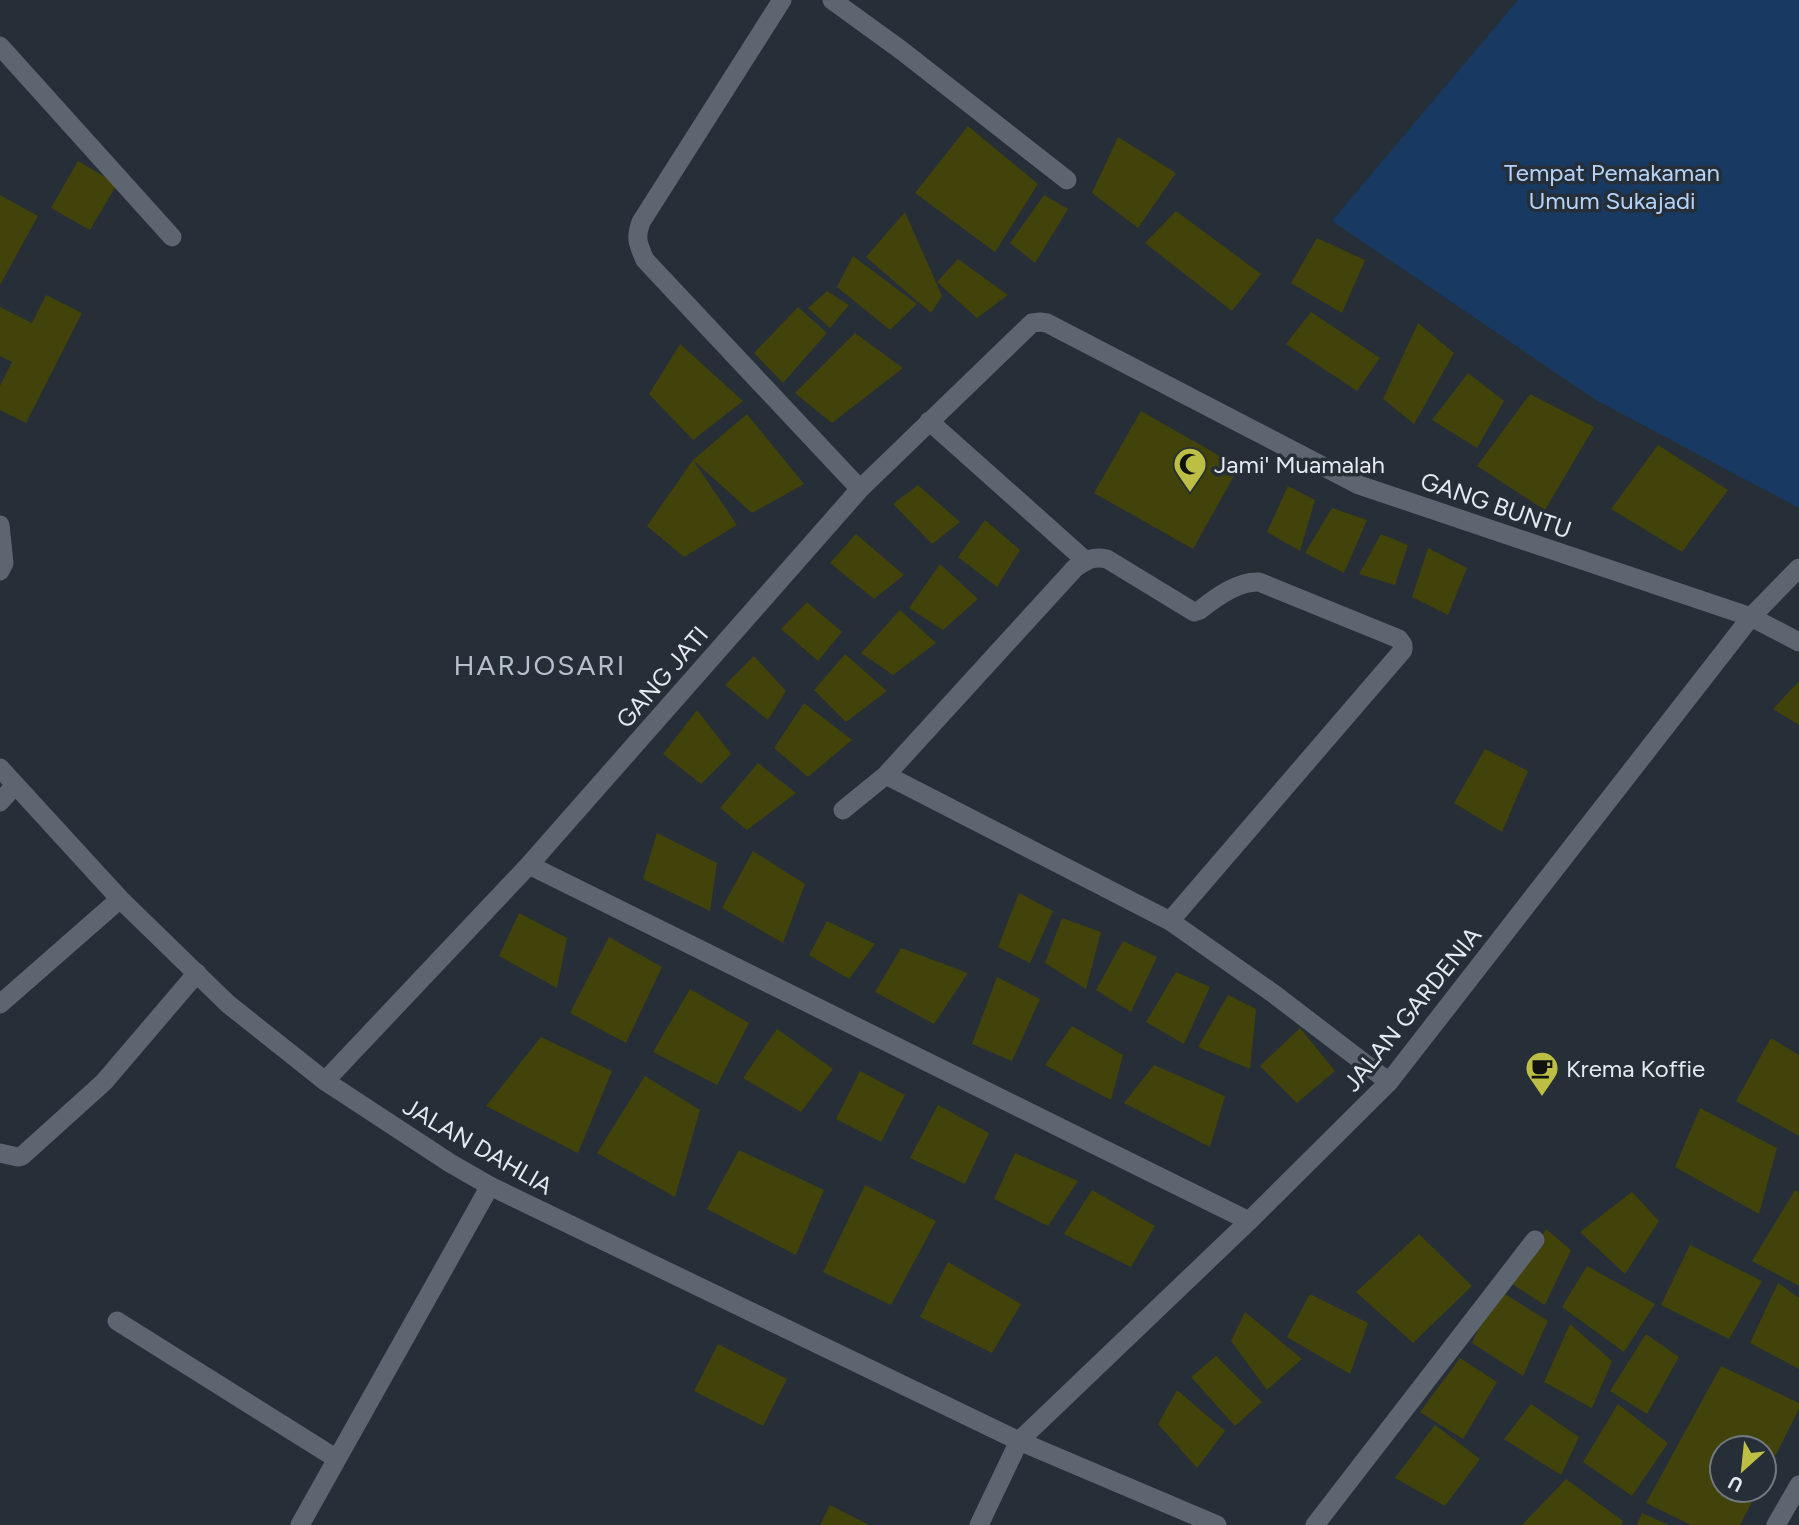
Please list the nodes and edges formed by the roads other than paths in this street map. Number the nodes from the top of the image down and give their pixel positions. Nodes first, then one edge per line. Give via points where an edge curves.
1 (782, 0) edge
2 (832, 0) edge
3 (0, 46) edge
4 (1067, 180) dead end
5 (172, 237) dead end
6 (1047, 323) joint
7 (929, 421) junction
8 (860, 489) junction
9 (0, 526) edge
10 (1086, 561) junction
11 (1799, 568) edge
12 (0, 571) edge
13 (1751, 617) junction
14 (1799, 642) edge
15 (0, 768) edge
16 (886, 775) junction
17 (15, 785) junction
18 (0, 802) edge
19 (843, 810) dead end
20 (529, 865) junction
21 (120, 899) junction
22 (1170, 921) junction
23 (197, 973) junction
24 (0, 1004) edge
25 (325, 1081) junction
26 (1390, 1082) junction
27 (0, 1153) edge
28 (490, 1186) junction
29 (1249, 1221) junction
30 (1535, 1240) dead end
31 (117, 1321) dead end
32 (1019, 1441) junction
33 (337, 1459) junction
34 (1799, 1485) edge
35 (300, 1525) edge
36 (979, 1525) edge
37 (1217, 1525) edge
38 (1315, 1525) edge
39 (1776, 1525) edge

1 - 8 street via 641,222 638,244 645,260
2 - 4 street
3 - 5 street
6 - 7 street, GANG JATI via 1027,327
6 - 13 street, GANG BUNTU via 1359,485
7 - 8 street, GANG JATI
7 - 10 street
8 - 20 street, GANG JATI
9 - 12 street via 4,563
10 - 16 street
10 - 22 street via 1097,556 1107,559 1194,612 1238,586 1259,582 1399,639 1403,645
11 - 13 street, JALAN GARDENIA
13 - 14 street, GANG BUNTU
13 - 26 street, JALAN GARDENIA
15 - 17 street, JALAN DAHLIA
16 - 19 street
16 - 22 street
17 - 18 street
17 - 21 street, JALAN DAHLIA
20 - 25 street, GANG JATI
20 - 29 street
21 - 23 street, JALAN DAHLIA
21 - 24 street
22 - 26 street
23 - 25 street, JALAN DAHLIA
23 - 27 street via 104,1082 22,1156
25 - 28 street, JALAN DAHLIA
26 - 29 street, JALAN GARDENIA
28 - 32 street, JALAN DAHLIA
28 - 33 street
29 - 32 street, JALAN GARDENIA
30 - 38 street
31 - 33 street
32 - 36 street
32 - 37 street, JALAN DAHLIA
33 - 35 street
34 - 39 street

